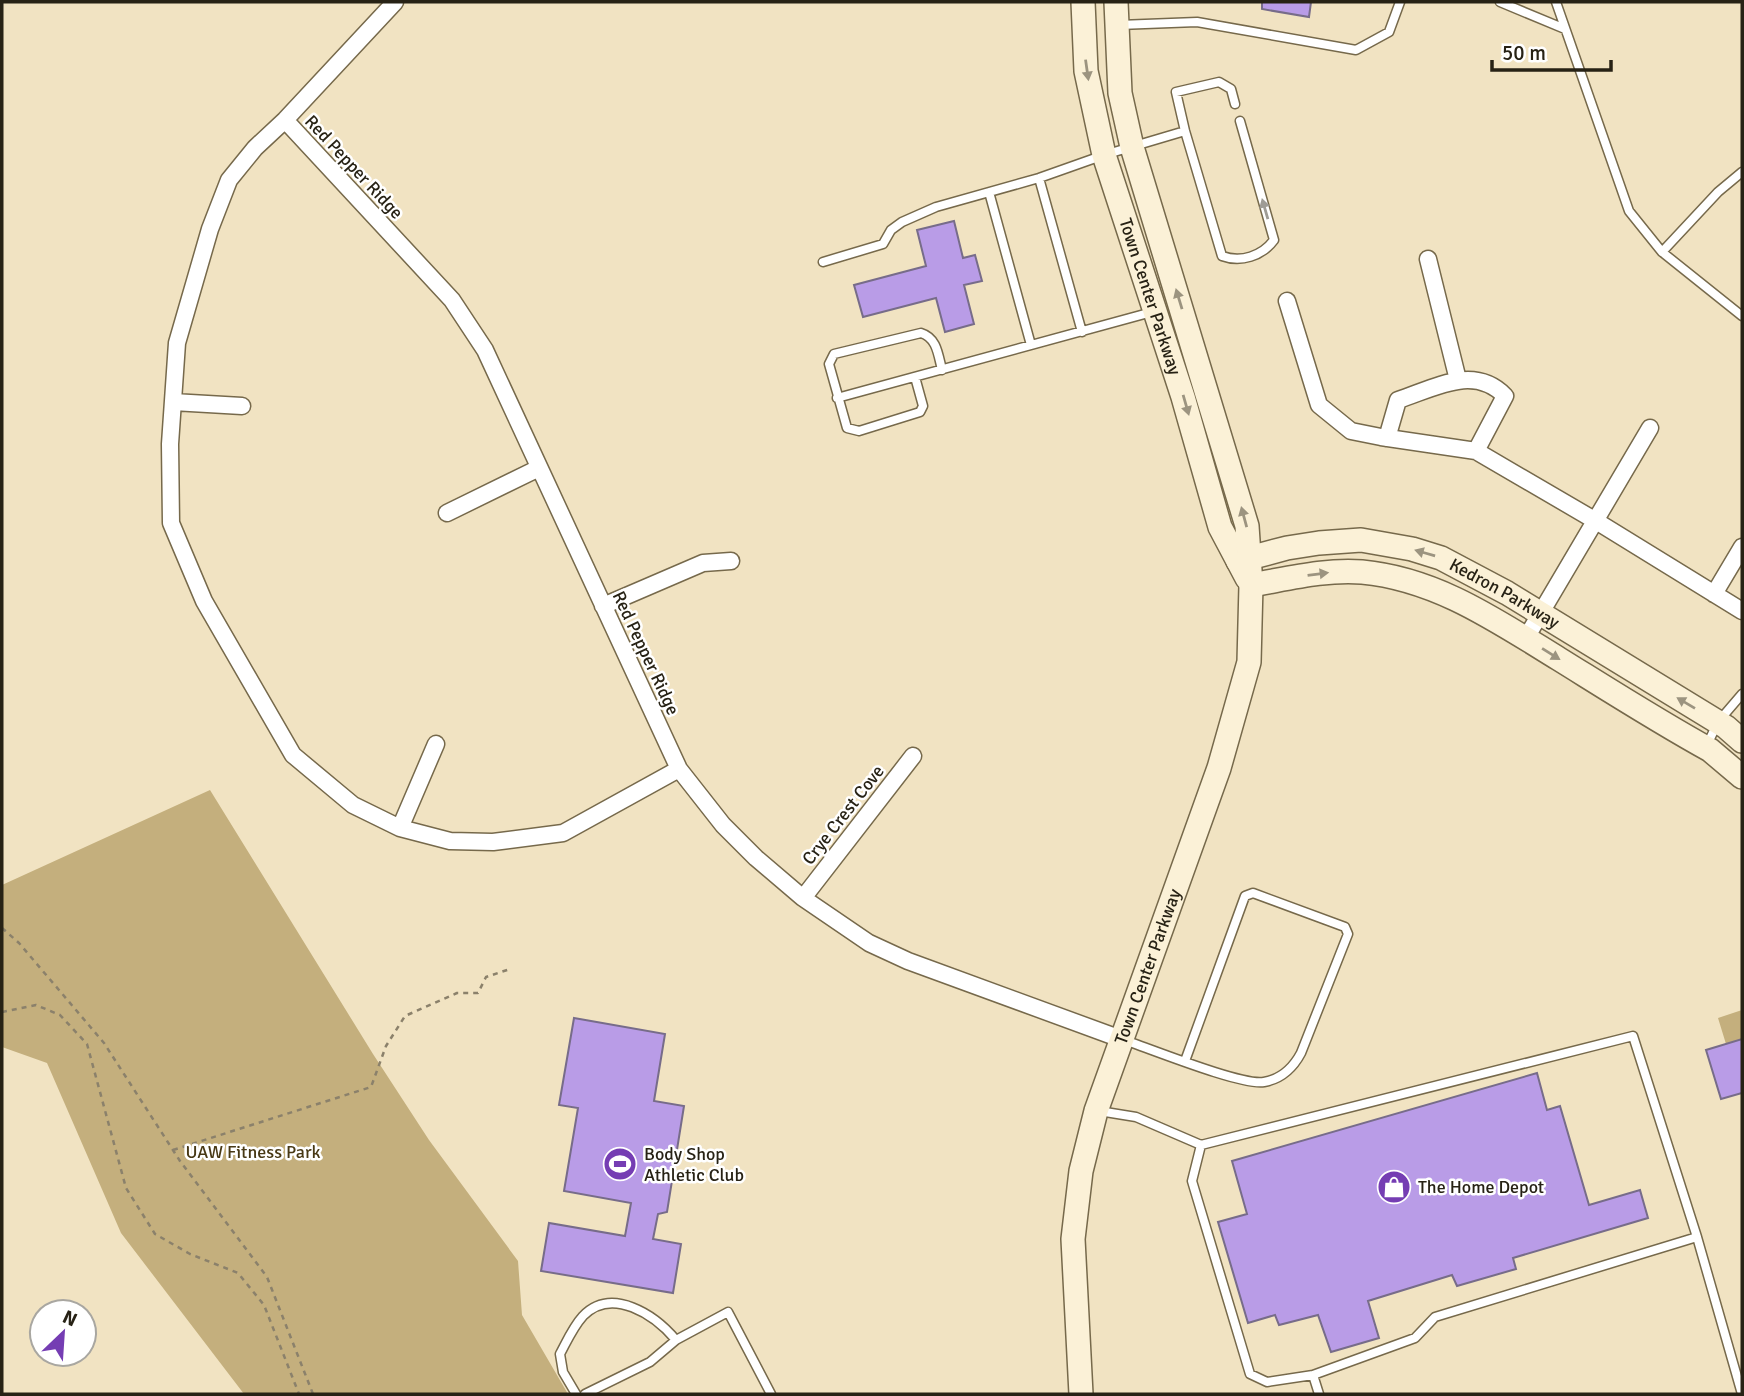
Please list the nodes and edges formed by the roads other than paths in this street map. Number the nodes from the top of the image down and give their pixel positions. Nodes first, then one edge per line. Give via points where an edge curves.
1 (395, 2) edge
2 (1083, 2) edge
3 (1116, 2) edge
4 (1401, 2) edge
5 (1500, 2) edge
6 (1556, 2) edge
7 (1116, 25) junction
8 (1565, 29) junction
9 (1235, 104) dead end
10 (285, 120) junction
11 (1240, 121) dead end
12 (1185, 131) junction
13 (1132, 147) junction
14 (1104, 155) junction
15 (1742, 172) edge
16 (1039, 178) junction
17 (989, 192) junction
18 (1662, 252) junction
19 (1427, 259) dead end
20 (824, 262) dead end
21 (1287, 301) dead end
22 (1155, 312) junction
23 (1742, 316) edge
24 (1082, 332) junction
25 (1031, 345) junction
26 (942, 370) junction
27 (915, 377) junction
28 (1458, 380) junction
29 (837, 398) junction
30 (173, 402) junction
31 (242, 406) dead end
32 (1650, 428) dead end
33 (1387, 438) junction
34 (1476, 451) junction
35 (539, 468) junction
36 (447, 513) dead end
37 (1596, 521) junction
38 (1742, 547) edge
39 (1244, 560) junction
40 (731, 561) dead end
41 (1251, 585) junction
42 (1714, 594) junction
43 (603, 606) junction
44 (1742, 611) edge
45 (1542, 615) junction
46 (1526, 638) junction
47 (1742, 694) edge
48 (1718, 722) junction
49 (1742, 741) edge
50 (436, 744) dead end
51 (1706, 748) junction
52 (913, 756) dead end
53 (679, 769) junction
54 (1742, 777) edge
55 (400, 828) junction
56 (803, 898) junction
57 (1121, 1039) junction
58 (1185, 1061) junction
59 (1096, 1111) junction
60 (1201, 1145) junction
61 (1697, 1237) junction
62 (676, 1340) junction
63 (1077, 1354) junction
64 (1313, 1375) junction
65 (576, 1394) edge
66 (585, 1394) edge
67 (771, 1394) edge
68 (1081, 1394) edge
69 (1094, 1394) edge
70 (1319, 1394) edge
71 (1742, 1394) edge

1 - 10 street
2 -> 14 street, Town Center Parkway via 1086,71
3 - 7 street, Town Center Parkway
4 - 7 lane via 1389,32 1356,50 1197,22
5 - 8 lane
6 - 8 lane
7 - 13 street, Town Center Parkway via 1120,93
8 - 18 lane via 1629,211
9 - 12 lane via 1231,89 1219,82 1175,92
10 - 30 street via 229,180 177,343
10 - 35 street, Red Pepper Ridge via 452,300 485,350
12 -> 11 lane via 1222,256 1235,261 1266,251 1274,240
12 - 13 lane
13 - 14 lane
39 -> 13 street, Town Center Parkway via 1247,526
14 - 16 lane
14 - 22 street, Town Center Parkway
15 - 18 lane
16 - 17 lane
16 - 24 lane
17 - 20 lane via 936,207 902,222 883,244
17 - 25 lane
18 - 23 lane
19 - 28 street
21 - 33 street via 1319,405 1351,431
22 - 24 lane
22 -> 39 street, Town Center Parkway via 1220,527
24 - 25 lane
25 - 26 lane
26 - 27 lane
26 - 29 lane via 934,341 921,333 841,352 834,354 829,364
27 - 29 lane
27 - 29 lane via 923,406 920,412 859,431 847,428
28 - 33 street via 1398,400
28 - 34 street via 1477,379 1505,396
30 - 31 street
30 - 55 street via 172,523 204,601 293,755 353,805
32 - 37 street
33 - 34 street
34 - 37 street
35 - 36 street
35 - 43 street, Red Pepper Ridge
37 - 42 street
37 - 45 street
38 - 42 street
39 - 41 street, Town Center Parkway
45 -> 39 street, Kedron Parkway via 1461,568 1412,549 1361,540 1287,548
40 - 43 street via 703,563
41 -> 46 street, Kedron Parkway via 1321,573 1360,572 1406,579 1436,589
41 - 57 street, Town Center Parkway via 1250,662 1219,768
42 - 44 street
43 - 53 street, Red Pepper Ridge
45 - 46 street
48 -> 45 street, Kedron Parkway
46 -> 51 street, Kedron Parkway
47 - 48 lane
48 - 49 street, Kedron Parkway
48 - 51 lane
50 - 55 street
51 - 54 street, Kedron Parkway
52 - 56 street, Crye Crest Cove
53 - 55 street via 563,833 492,842 450,841
53 - 56 street, Red Pepper Ridge via 723,825
56 - 57 street, Red Pepper Ridge via 869,943 908,961
57 - 58 lane
57 - 59 street, Town Center Parkway
58 - 58 lane via 1251,1083 1266,1082 1293,1067 1348,934 1345,927 1253,893 1245,896
59 - 60 lane via 1136,1117
59 - 63 street, Town Center Parkway via 1081,1171 1073,1239
60 - 61 lane via 1633,1036
60 - 64 lane via 1192,1181 1250,1374 1267,1382
61 - 64 lane via 1435,1317 1415,1338
61 - 71 lane
62 - 65 lane via 663,1325 637,1310 614,1301 595,1307 583,1316 560,1354 563,1372
62 - 66 lane via 650,1362
62 - 67 lane via 729,1312
63 - 68 street, Town Center Parkway
63 - 69 street, Town Center Parkway
64 - 70 lane

